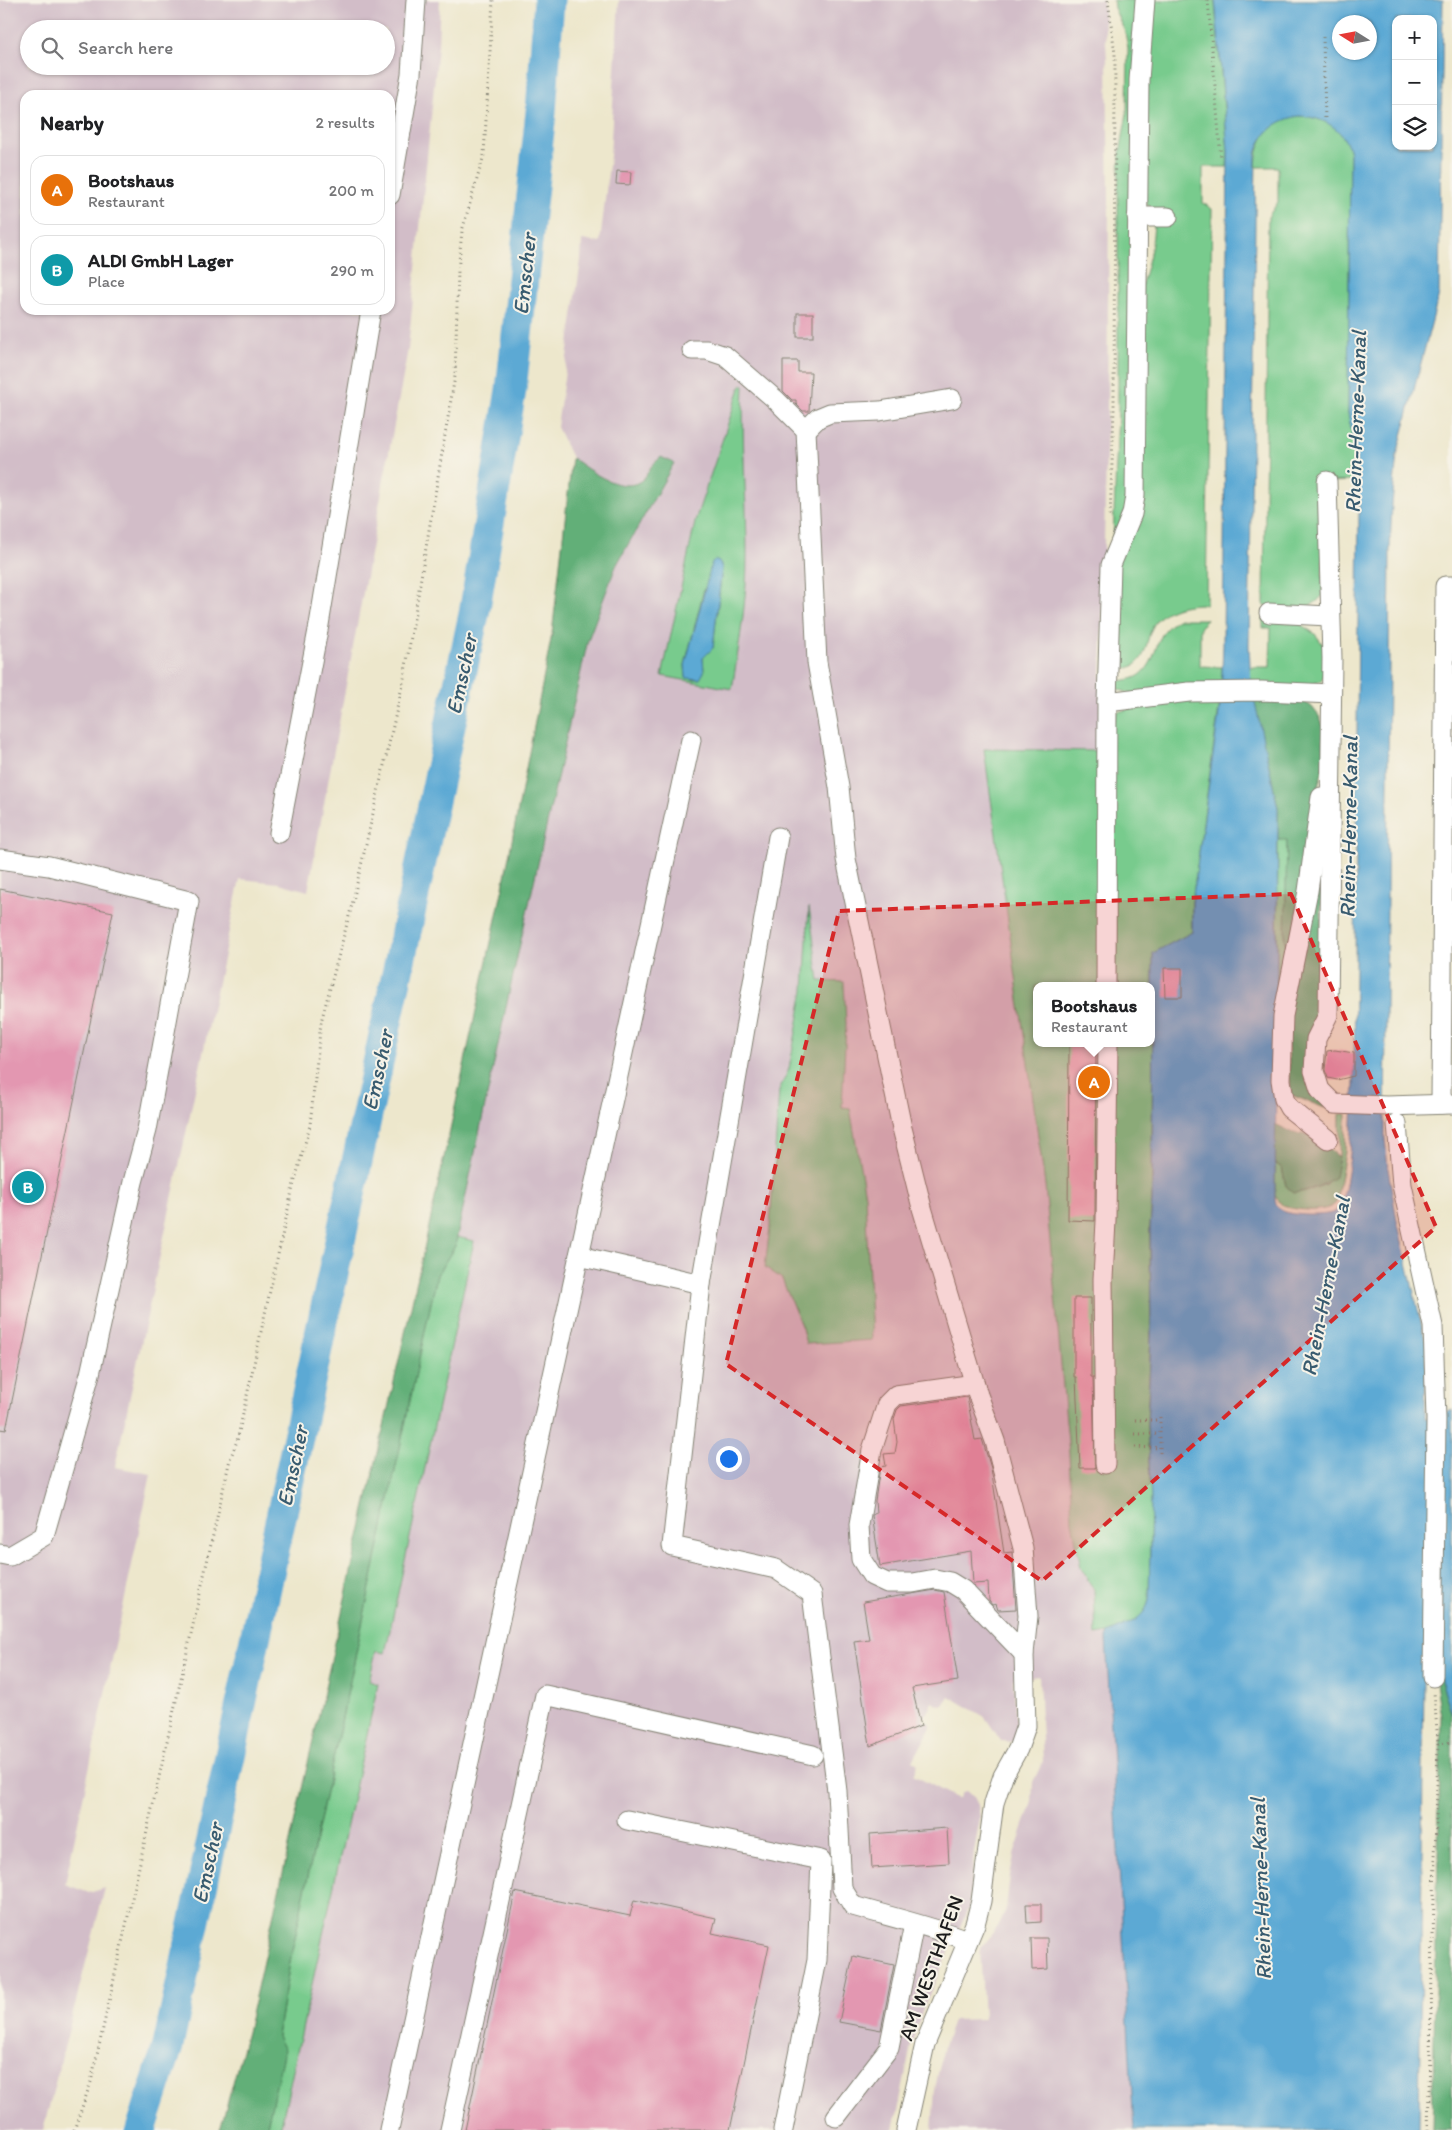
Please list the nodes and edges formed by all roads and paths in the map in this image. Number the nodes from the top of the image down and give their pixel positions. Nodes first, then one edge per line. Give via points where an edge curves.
1 (416, 0) edge
2 (493, 0) edge
3 (1108, 0) edge
4 (1145, 0) edge
5 (1208, 0) edge
6 (1324, 37) dead end
7 (1325, 121) dead end
8 (1221, 159) dead end
9 (395, 166) edge
10 (1137, 217) junction
11 (1168, 217) dead end
12 (369, 315) edge
13 (692, 350) dead end
14 (952, 399) dead end
15 (806, 430) junction
16 (1327, 481) dead end
17 (1110, 528) dead end
18 (1452, 586) edge
19 (1269, 612) dead end
20 (1329, 616) junction
21 (1332, 694) junction
22 (1107, 702) junction
23 (691, 740) dead end
24 (1331, 778) junction
25 (279, 832) dead end
26 (778, 837) dead end
27 (0, 859) edge
28 (1106, 982) edge
29 (1108, 1047) edge
30 (1447, 1104) edge
31 (1397, 1124) dead end
32 (1328, 1139) dead end
33 (579, 1256) junction
34 (701, 1284) junction
35 (975, 1384) junction
36 (1160, 1414) dead end
37 (1135, 1420) dead end
38 (1160, 1420) junction
39 (1135, 1434) dead end
40 (1160, 1434) junction
41 (1135, 1448) dead end
42 (1160, 1448) junction
43 (1160, 1453) dead end
44 (1105, 1464) dead end
45 (0, 1554) edge
46 (1024, 1654) junction
47 (1433, 1677) joint
48 (1452, 1742) edge
49 (1438, 1744) junction
50 (813, 1755) dead end
51 (626, 1820) dead end
52 (914, 1924) junction
53 (968, 1940) junction
54 (836, 2117) dead end
55 (74, 2130) edge
56 (389, 2130) edge
57 (450, 2130) edge
58 (783, 2130) edge
59 (906, 2130) edge
60 (1428, 2130) edge

1 - 9 street via 411,74
2 - 55 path via 484,155 462,231 455,376 404,678 322,1022 310,1125 292,1191 237,1441 230,1459 91,2082
3 - 17 path via 1115,54 1114,410
4 - 10 street via 1139,80
5 - 8 path
6 - 7 path
10 - 11 street
10 - 22 street via 1135,496 1132,514 1111,565
12 - 25 street via 319,625
13 - 15 street via 706,350 725,356
14 - 15 street via 880,411 830,413 818,418
15 - 35 street, AM WESTHAFEN via 817,662 839,786 846,859 902,1128 922,1208
16 - 20 street
18 - 30 street via 1445,586
19 - 20 street
20 - 21 street
21 - 22 street via 1189,692
21 - 24 street
22 - 28 street
23 - 33 street
24 - 30 street via 1328,1015 1316,1039 1314,1071 1320,1090 1334,1104 1350,1106
24 - 32 street via 1320,799 1308,891 1283,1016 1281,1080 1289,1108
26 - 34 street
27 - 45 street via 49,866 189,901 147,1130 90,1374 44,1536 10,1556
29 - 44 street
31 - 47 street via 1402,1185 1433,1326 1436,1419
33 - 34 street
33 - 56 street
34 - 52 street via 672,1546 776,1569 812,1594 837,1791 842,1888 853,1906
35 - 46 street, AM WESTHAFEN via 1023,1548 1028,1616
35 - 46 street via 896,1394 887,1404 870,1460 860,1525 861,1559 872,1576 887,1582 913,1583 935,1578 950,1582 963,1590
36 - 38 path
37 - 38 path
38 - 40 path
39 - 40 path
40 - 42 path
41 - 42 path
42 - 43 path
46 - 53 street, AM WESTHAFEN via 1026,1726 994,1803 981,1901
47 - 49 path
48 - 49 path
49 - 60 path
50 - 57 street via 545,1695
51 - 58 street via 821,1860 817,1960
52 - 53 street
52 - 54 street via 889,2048
53 - 59 street, AM WESTHAFEN via 925,2044

